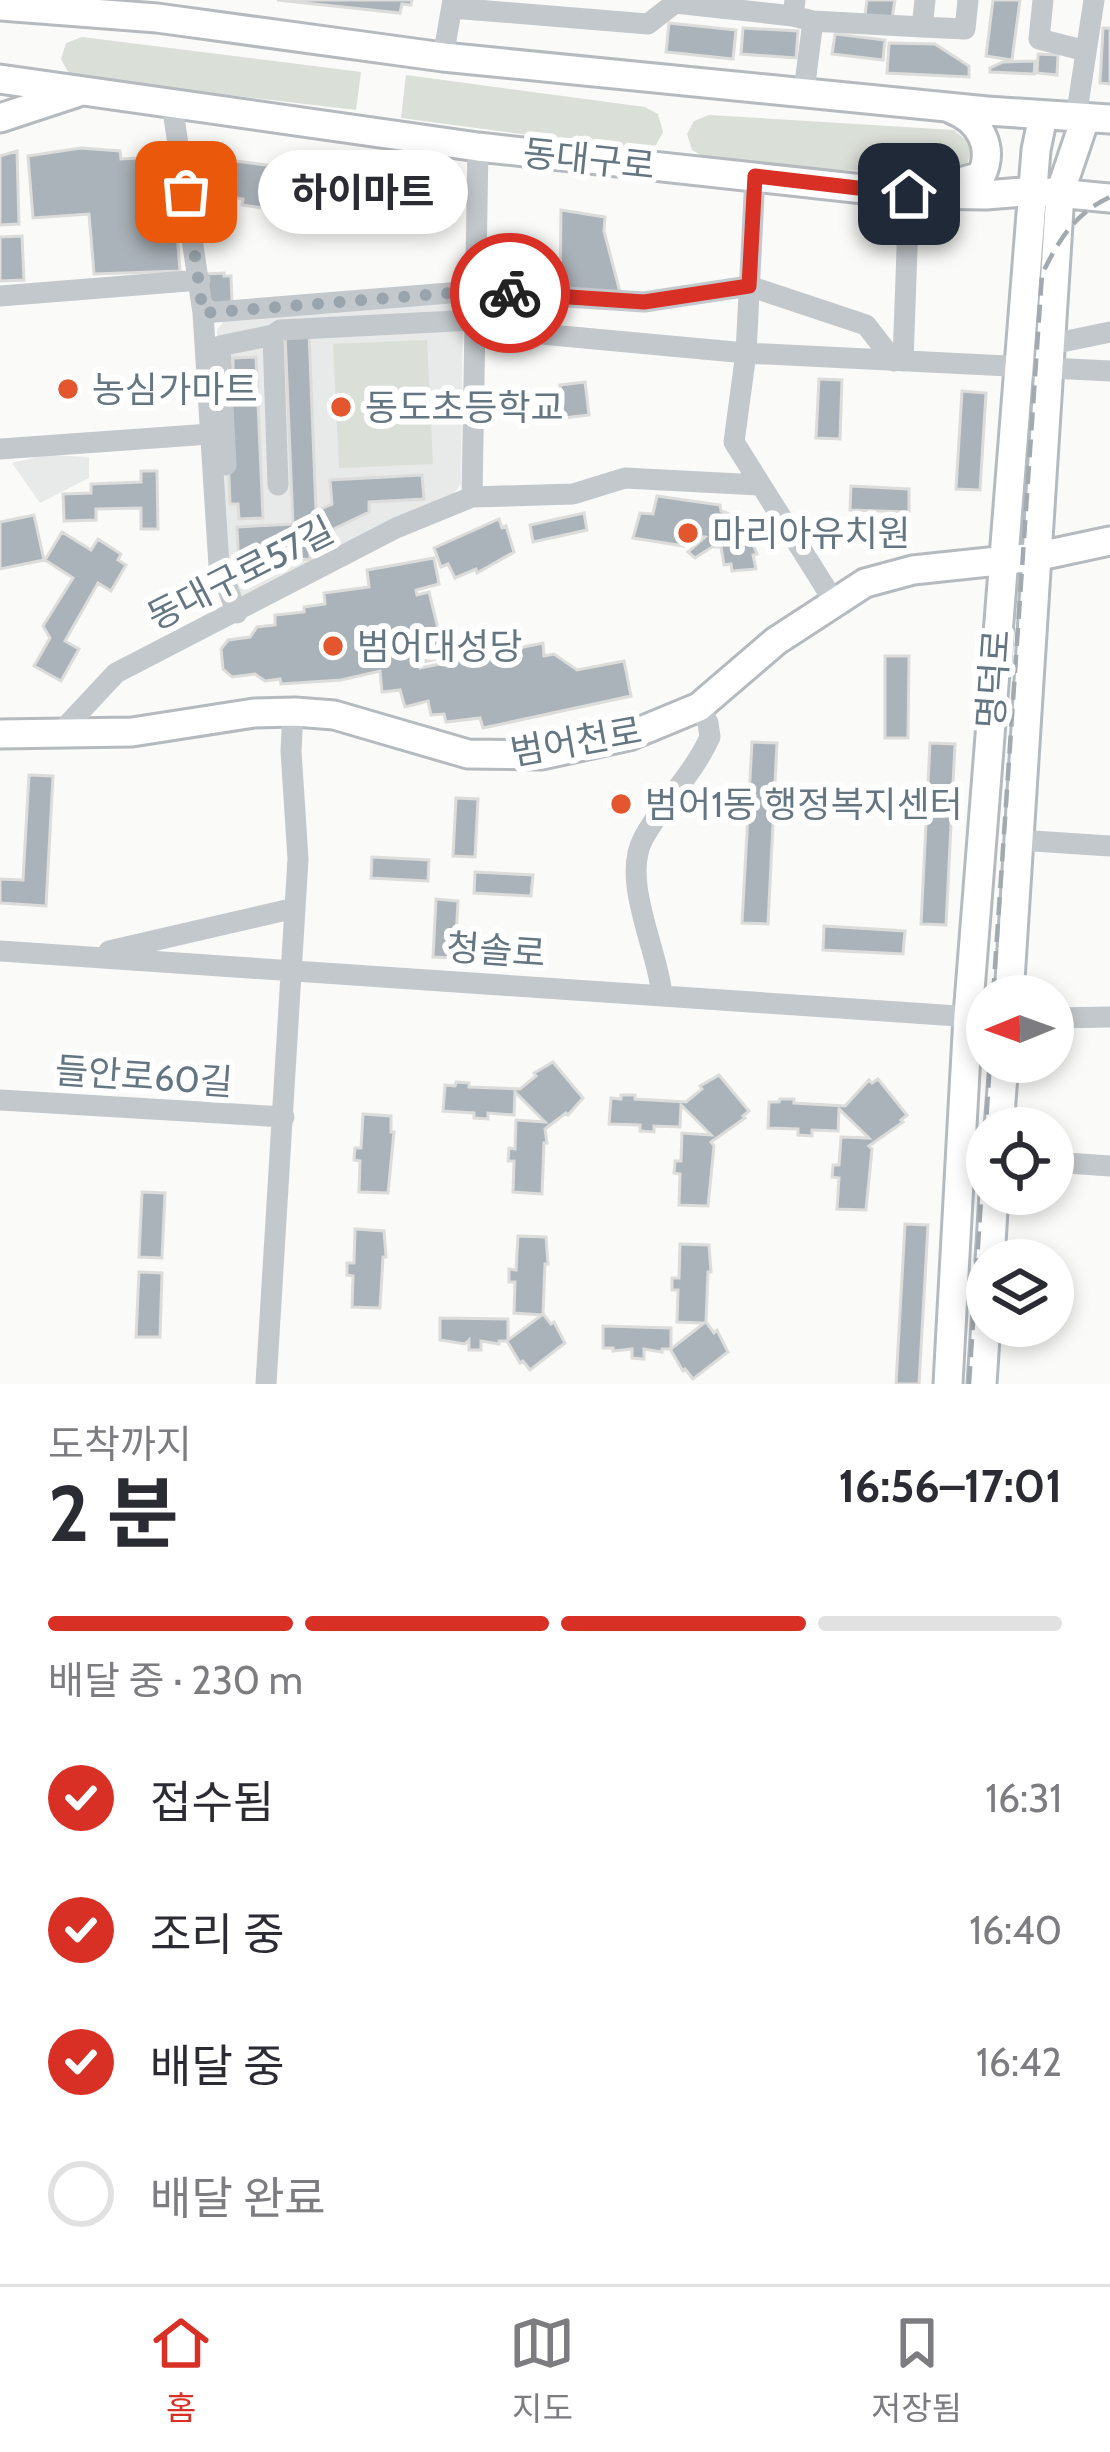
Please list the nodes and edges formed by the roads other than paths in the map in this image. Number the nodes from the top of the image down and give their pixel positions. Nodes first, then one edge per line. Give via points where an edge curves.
1 (925, 0) edge
2 (968, 0) edge
3 (1043, 0) edge
4 (1094, 0) edge
5 (675, 1) edge
6 (453, 4) edge
7 (721, 4) edge
8 (487, 5) edge
9 (0, 6) edge
10 (84, 7) edge
11 (546, 8) edge
12 (158, 9) edge
13 (569, 9) edge
14 (813, 12) edge
15 (922, 27) junction
16 (1086, 51) junction
17 (443, 57) junction
18 (0, 79) edge
19 (85, 90) junction
20 (804, 92) junction
21 (172, 104) junction
22 (947, 108) junction
23 (986, 111) junction
24 (1043, 116) junction
25 (0, 118) edge
26 (1095, 122) edge
27 (478, 147) junction
28 (755, 176) junction
29 (1045, 177) junction
30 (916, 194) junction
31 (1110, 198) edge
32 (200, 280) junction
33 (749, 286) junction
34 (474, 291) junction
35 (0, 296) edge
36 (203, 313) junction
37 (476, 324) junction
38 (1110, 332) edge
39 (273, 335) junction
40 (746, 353) junction
41 (1051, 356) junction
42 (899, 361) junction
43 (1019, 368) junction
44 (1110, 370) edge
45 (215, 438) junction
46 (0, 449) edge
47 (278, 484) dead end
48 (759, 485) junction
49 (472, 497) junction
50 (229, 521) dead end
51 (1110, 541) edge
52 (1034, 557) junction
53 (1002, 562) junction
54 (835, 603) junction
55 (237, 613) junction
56 (699, 707) junction
57 (292, 712) junction
58 (0, 734) edge
59 (58, 735) junction
60 (1018, 840) junction
61 (1110, 846) edge
62 (295, 908) junction
63 (0, 951) edge
64 (86, 956) junction
65 (292, 969) junction
66 (980, 975) edge
67 (1011, 975) edge
68 (662, 995) junction
69 (966, 1016) edge
70 (1110, 1017) edge
71 (1074, 1018) edge
72 (973, 1083) edge
73 (0, 1100) edge
74 (284, 1117) junction
75 (1074, 1163) edge
76 (1110, 1166) edge
77 (984, 1347) edge
78 (266, 1384) edge
79 (948, 1384) edge
80 (982, 1384) edge

1 - 15 street
2 - 15 street via 965,29
3 - 16 street via 1039,39
4 - 16 street
5 - 7 street
5 - 13 street via 648,24
6 - 8 street
6 - 17 street
7 - 14 street
8 - 11 street
9 - 10 main road
10 - 12 main road
11 - 13 street
12 - 17 main road
14 - 15 street
14 - 20 street
16 - 26 street
17 - 20 main road
18 - 19 main road, 동대구로
19 - 21 main road, 동대구로
19 - 25 main road
20 - 22 main road
21 - 27 main road, 동대구로
21 - 32 street
22 - 23 main road
22 - 30 main road via 981,131 985,169
23 - 24 main road
23 - 29 main road via 1027,136
24 - 26 main road
24 - 29 main road
26 - 29 main road
27 - 28 main road, 동대구로
27 - 34 street
28 - 30 main road, 동대구로
28 - 33 street
29 - 30 main road, 동대구로 via 986,195
29 - 31 main road, 동대구로
29 - 41 main road, 명덕로
29 - 43 main road, 명덕로
30 - 42 street
32 - 35 street
32 - 36 street
33 - 34 street via 644,302
33 - 40 street
33 - 42 street via 866,325
34 - 36 street
34 - 37 street
36 - 45 street
37 - 39 street
37 - 40 street
37 - 49 street
38 - 41 street
39 - 45 street via 220,346
39 - 47 street
40 - 42 street
40 - 48 street via 734,442
41 - 43 street
41 - 44 street
41 - 52 main road, 명덕로
42 - 43 street
43 - 53 main road, 명덕로
45 - 46 street
45 - 50 street
45 - 55 street via 219,566
48 - 49 street, 동대구로57길 via 625,478 573,494
48 - 54 street
49 - 55 street, 동대구로57길
51 - 52 main road, 범어천로
52 - 53 main road, 범어천로
52 - 60 main road, 명덕로
53 - 54 main road, 범어천로 via 889,576
53 - 66 main road, 명덕로
54 - 56 main road, 범어천로
55 - 59 street, 동대구로57길 via 116,673
56 - 57 main road, 범어천로 via 628,736 542,755 492,756 334,715
56 - 68 street via 710,737 638,853 639,897
57 - 59 main road, 범어천로
57 - 62 street, 들안로60길
58 - 59 main road, 범어천로
60 - 61 street
60 - 67 main road, 명덕로
62 - 64 street
62 - 65 street, 들안로60길
63 - 64 street, 청솔로
64 - 65 street, 청솔로
65 - 68 street, 청솔로
65 - 74 street, 들안로60길
68 - 69 street, 청솔로
70 - 71 street
72 - 79 main road, 명덕로
73 - 74 street, 들안로60길
74 - 78 street, 들안로60길
75 - 76 street
77 - 80 main road

